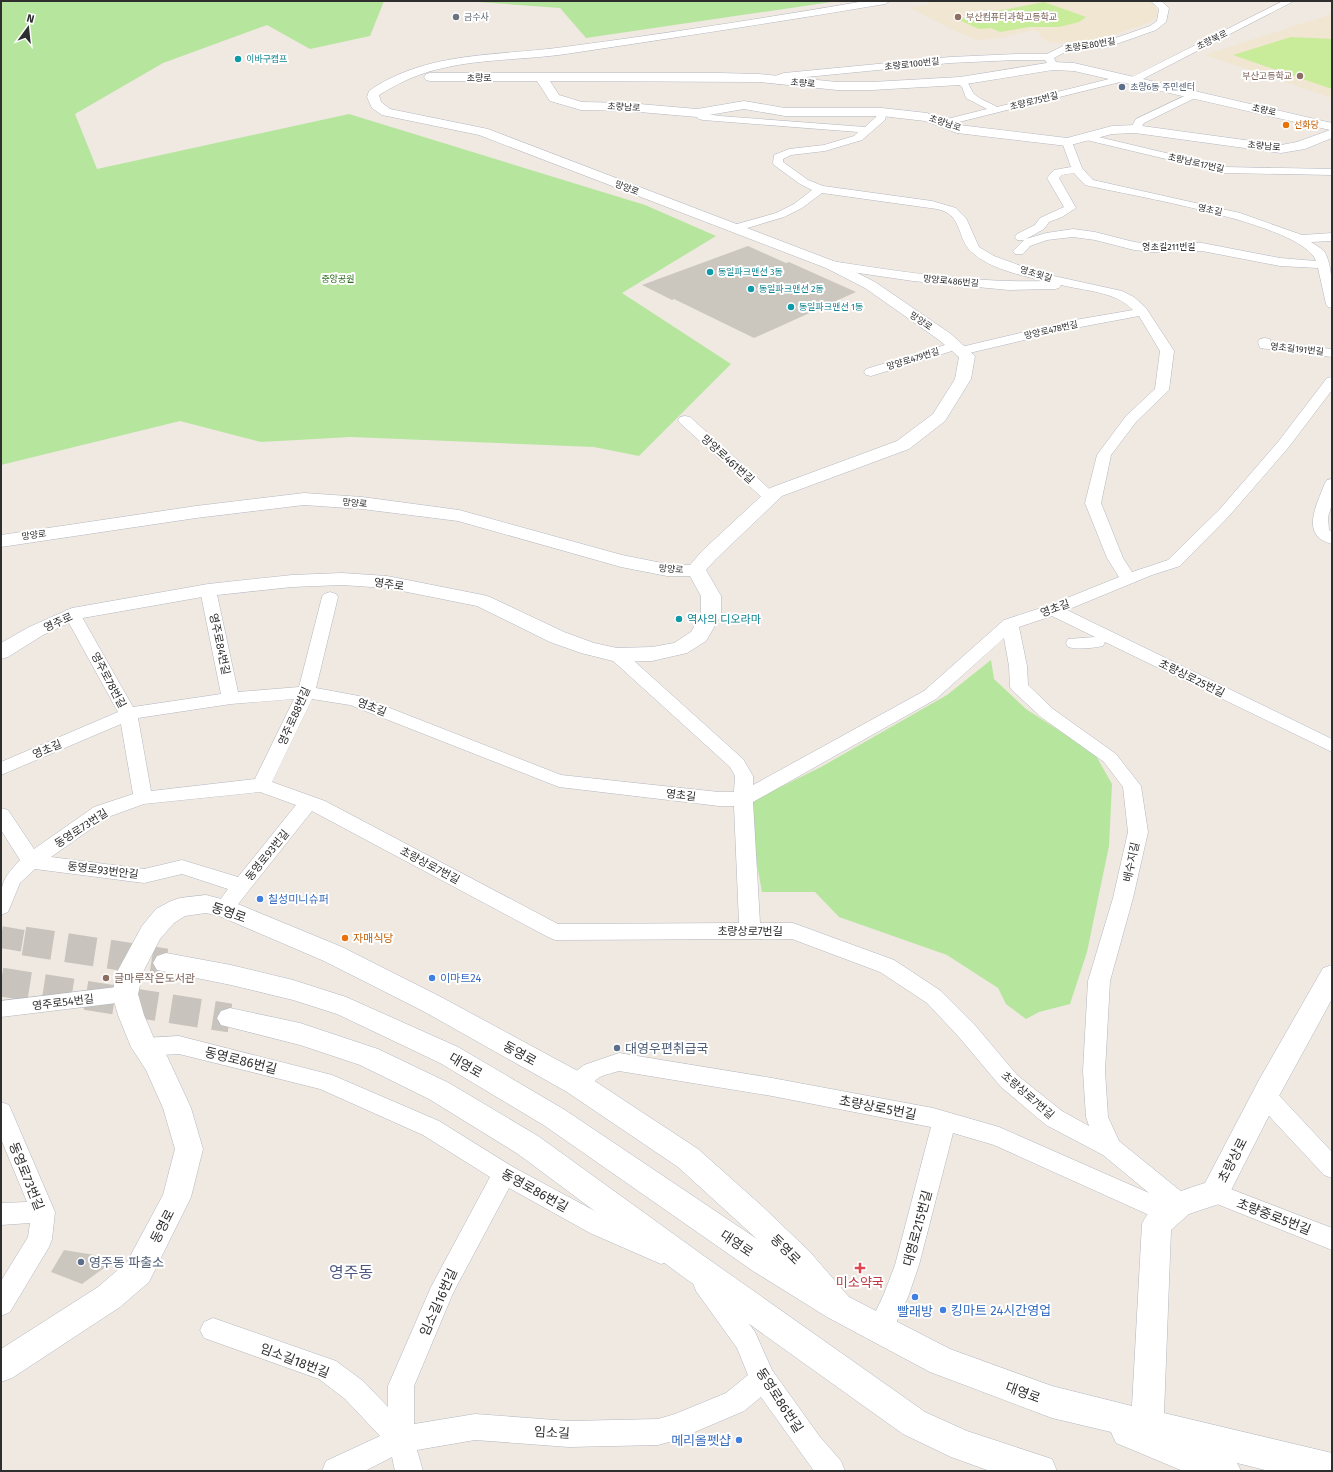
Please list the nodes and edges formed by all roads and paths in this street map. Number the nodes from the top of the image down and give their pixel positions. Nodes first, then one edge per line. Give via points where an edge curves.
1 (886, 1) edge
2 (1155, 1) edge
3 (1290, 1) edge
4 (1051, 62) junction
5 (406, 76) junction
6 (542, 78) junction
7 (1129, 79) junction
8 (778, 81) junction
9 (960, 81) junction
10 (1195, 94) junction
11 (996, 110) junction
12 (882, 112) junction
13 (697, 114) junction
14 (943, 123) junction
15 (1332, 127) edge
16 (1135, 129) junction
17 (867, 130) junction
18 (1332, 134) edge
19 (1086, 137) junction
20 (1067, 142) junction
21 (1077, 169) junction
22 (1332, 172) edge
23 (820, 189) junction
24 (734, 228) junction
25 (1332, 237) edge
26 (1300, 239) junction
27 (1019, 251) junction
28 (831, 265) junction
29 (1323, 265) junction
30 (1018, 269) junction
31 (890, 274) junction
32 (1072, 284) junction
33 (886, 296) junction
34 (1332, 304) edge
35 (1142, 312) junction
36 (1265, 342) dead end
37 (958, 348) junction
38 (1332, 353) edge
39 (871, 372) dead end
40 (1332, 381) edge
41 (686, 420) dead end
42 (1332, 483) edge
43 (771, 498) junction
44 (1332, 539) edge
45 (1, 540) edge
46 (696, 570) junction
47 (1128, 580) junction
48 (208, 590) junction
49 (330, 597) dead end
50 (1053, 610) junction
51 (72, 614) junction
52 (1010, 624) junction
53 (1097, 642) dead end
54 (1074, 643) dead end
55 (1, 652) edge
56 (617, 655) junction
57 (306, 692) junction
58 (231, 698) junction
59 (128, 714) junction
60 (1332, 746) edge
61 (1, 769) edge
62 (261, 785) junction
63 (143, 798) junction
64 (743, 799) junction
65 (309, 802) junction
66 (1, 816) edge
67 (31, 861) junction
68 (242, 886) junction
69 (1, 907) edge
70 (224, 908) junction
71 (750, 931) junction
72 (166, 963) tunnel mouth
73 (1332, 975) edge
74 (125, 994) junction
75 (1, 1009) edge
76 (230, 1018) tunnel mouth
77 (144, 1047) junction
78 (577, 1084) junction
79 (1265, 1096) junction
80 (1, 1112) edge
81 (944, 1122) junction
82 (1111, 1148) junction
83 (1332, 1168) edge
84 (505, 1174) junction
85 (1215, 1193) junction
86 (729, 1195) junction
87 (1174, 1208) junction
88 (43, 1212) junction
89 (1, 1214) edge
90 (717, 1229) junction
91 (1332, 1239) edge
92 (693, 1266) junction
93 (1, 1304) edge
94 (838, 1307) junction
95 (213, 1330) dead end
96 (880, 1330) junction
97 (1, 1367) edge
98 (763, 1380) junction
99 (1052, 1402) junction
100 (1147, 1425) junction
101 (401, 1439) junction
102 (1332, 1470) edge
103 (336, 1471) edge
104 (409, 1471) edge
105 (831, 1471) edge
106 (1040, 1471) edge
107 (1224, 1471) edge

1 - 5 main road, 망양로 via 546,54 471,60
2 - 4 street, 초량로80번길 via 1164,8 1164,11 1161,22 1153,28 1108,44 1065,48
3 - 7 street, 초량북로
4 - 7 main road, 초량로
4 - 8 street, 초량로100번길 via 1030,56 956,60 784,76
4 - 9 main road, 초량로
5 - 6 main road, 초량로
5 - 24 main road, 망양로 via 373,94 376,106 386,112 484,132
6 - 8 main road, 초량로 via 719,77
6 - 13 main road, 초량남로 via 554,98 581,106 628,107
7 - 10 main road, 초량로
7 - 11 street, 초량로75번길
8 - 9 main road, 초량로 via 837,86
9 - 11 street via 966,86 970,96
10 - 15 main road, 초량로
10 - 16 street via 1140,121
11 - 14 street, 초량로75번길
12 - 13 main road, 초량남로 via 785,112 744,105
12 - 14 main road, 초량남로 via 927,116
12 - 17 street, 영초윗길 via 881,118
13 - 17 street via 720,119
14 - 20 main road, 초량남로 via 957,129
16 - 18 main road, 초량남로 via 1281,149 1300,146
16 - 19 main road, 초량남로 via 1112,130
17 - 23 street, 영초윗길 via 858,138 846,142 826,148 789,152 778,157 778,163 804,182
19 - 20 main road, 초량남로
19 - 22 street, 초량남로17번길 via 1225,170
20 - 21 street, 영초길
21 - 26 street, 영초길 via 1089,183 1236,215
21 - 27 street via 1058,172 1053,178 1057,190 1070,208 1058,216 1044,220 1040,227 1017,239
23 - 24 street via 798,206 780,215
23 - 30 street, 영초윗길 via 931,205 954,211 966,227 968,240 978,252
24 - 28 main road, 망양로
25 - 26 street
26 - 29 street, 영초길 via 1319,253
27 - 29 street, 영초길211번길 via 1026,243 1046,237 1073,234 1095,236 1134,246 1202,247 1280,262
27 - 30 street
28 - 31 street, 망양로486번길
28 - 33 main road, 망양로
29 - 34 street, 영초길
30 - 32 street, 영초윗길
31 - 32 street, 망양로486번길 via 1009,286
31 - 33 street via 883,285
32 - 35 street, 영초윗길 via 1104,290 1129,299
33 - 37 main road, 망양로
35 - 37 street, 망양로478번길
35 - 47 street, 영초윗길 via 1167,351 1162,390 1131,419 1104,455 1093,503 1115,558
36 - 38 street, 영초길191번길 via 1265,345
37 - 39 street, 망양로479번길
37 - 43 main road, 망양로 via 967,356 963,379 939,418 903,445 776,492
40 - 47 street, 영초길 via 1283,445 1224,513 1174,563
41 - 43 street, 망양로461번길
42 - 44 street via 1320,517 1322,532
43 - 46 main road, 망양로
45 - 46 main road, 망양로 via 304,499 459,516 582,552 673,571
46 - 56 main road, 영주로 via 711,596 711,615 699,636 680,648 652,654
47 - 50 street, 영초길
48 - 51 main road, 영주로
48 - 56 main road, 영주로 via 292,580 342,579 387,582 483,601 557,637
48 - 58 street, 영주로84번길
49 - 57 street, 영주로88번길
50 - 52 street, 영초길
50 - 60 street, 초량상로25번길
51 - 55 main road, 영주로
51 - 59 street, 영주로78번길
52 - 64 street, 영초길 via 930,695
52 - 82 street, 배수지길 via 1019,687 1047,713 1110,758 1132,786 1138,832 1124,898 1100,981 1094,1071 1097,1117
53 - 54 street
56 - 64 street via 737,763 744,776
57 - 58 street, 영초길
57 - 62 street, 영주로88번길
57 - 64 street, 영초길 via 353,700 559,781 718,799
58 - 59 street, 영초길
59 - 61 street, 영초길
59 - 63 street, 영주로78번길
62 - 63 street, 동영로73번길
62 - 65 street, 초량상로7번길
63 - 67 street, 동영로73번길 via 101,812
64 - 71 street
65 - 68 street, 동영로93번길
65 - 71 street, 초량상로7번길 via 555,932
66 - 67 street
67 - 68 street, 동영로93번안길 via 144,876 182,867
67 - 69 street, 동영로73번길 via 12,879
68 - 70 street, 동영로93번길
70 - 74 main road, 동영로 via 206,904 180,907 165,916 151,933 130,972
70 - 78 main road, 동영로 via 333,954 432,1004
71 - 82 street, 초량상로7번길 via 793,932 887,966 934,997 1009,1081 1054,1118
72 - 90 main road, 대영로 via 293,990 346,1007 449,1055 556,1118
73 - 79 main road, 초량상로
74 - 75 street, 영주로54번길
74 - 77 main road, 동영로
76 - 92 main road via 300,1034 369,1057 439,1091 528,1144
77 - 84 street, 동영로86번길 via 179,1044 324,1081 431,1128
77 - 97 main road, 동영로 via 157,1064 177,1108 189,1149 177,1197 133,1277 109,1297
78 - 81 street, 초량상로5번길 via 592,1071 618,1062 772,1087
78 - 86 main road, 동영로 via 688,1158
79 - 83 street
79 - 85 main road, 초량상로
80 - 88 street, 동영로73번길
81 - 87 street, 초량상로5번길 via 999,1137
81 - 96 street, 대영로215번길 via 907,1265 896,1297
82 - 87 street, 초량상로7번길
84 - 92 street, 동영로86번길 via 598,1225
84 - 101 street, 임소길16번길 via 442,1287 401,1386
85 - 87 main road, 초량상로
85 - 91 street, 초량중로5번길
86 - 90 main road, 동영로 via 742,1219 742,1232 736,1234
86 - 94 main road, 동영로 via 799,1262
87 - 100 main road via 1157,1224
88 - 89 street
88 - 93 street, 동영로73번길 via 40,1239
90 - 94 main road, 대영로
92 - 98 street, 동영로86번길 via 746,1340
92 - 106 main road via 914,1423 963,1446
94 - 96 main road, 대영로
95 - 101 street, 임소길18번길 via 327,1370 354,1390
96 - 99 main road, 대영로 via 941,1361
98 - 101 street, 임소길 via 735,1402 658,1432 569,1434 476,1427
98 - 105 street, 동영로86번길
99 - 100 main road, 대영로
99 - 107 main road
100 - 102 main road, 대영로
101 - 103 street, 임소길
101 - 104 street, 임소길16번길

